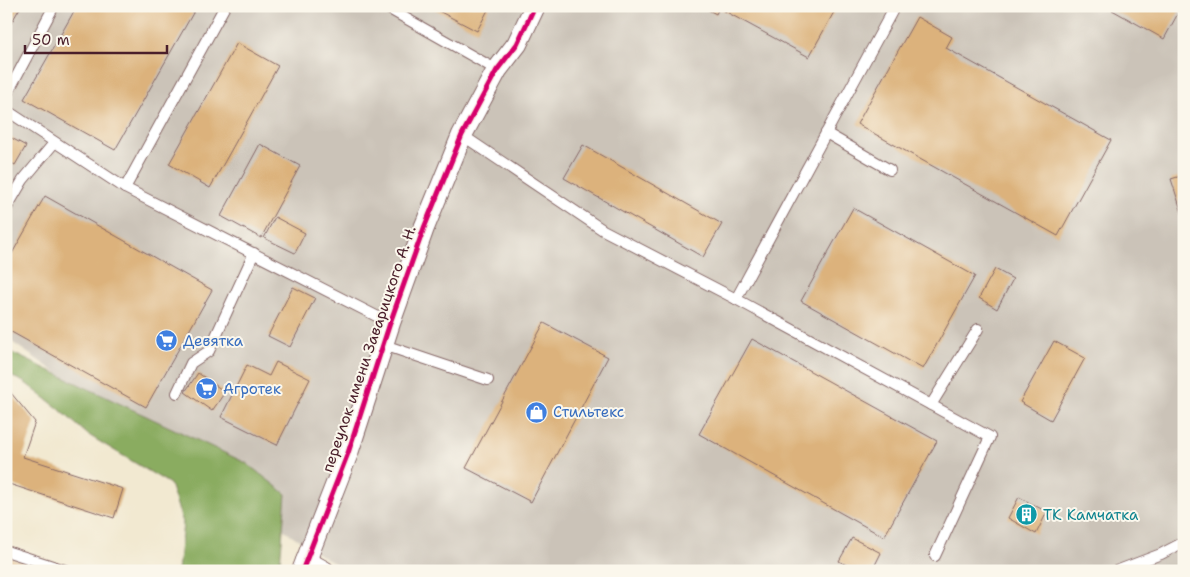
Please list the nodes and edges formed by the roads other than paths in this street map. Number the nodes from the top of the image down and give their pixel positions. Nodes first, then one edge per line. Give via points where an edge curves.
1 (54, 6) edge
2 (224, 6) edge
3 (384, 6) edge
4 (535, 6) edge
5 (894, 6) edge
6 (497, 70) junction
7 (6, 96) edge
8 (6, 110) edge
9 (826, 133) junction
10 (462, 135) junction
11 (54, 143) junction
12 (890, 170) dead end
13 (126, 188) junction
14 (6, 209) edge
15 (254, 253) junction
16 (736, 299) junction
17 (390, 324) junction
18 (978, 329) dead end
19 (384, 345) junction
20 (488, 380) dead end
21 (177, 393) dead end
22 (931, 405) junction
23 (1184, 542) edge
24 (6, 551) edge
25 (935, 556) dead end
26 (304, 566) edge
27 (68, 571) edge
28 (324, 571) edge
29 (1116, 571) edge

1 - 7 lane
2 - 13 lane
3 - 6 lane
4 - 6 street, переулок имени Заварицкого А. Н. via 517,44
5 - 9 lane
6 - 10 street, переулок имени Заварицкого А. Н.
8 - 11 lane
9 - 12 lane
9 - 16 lane
10 - 16 lane via 603,230
10 - 17 street, переулок имени Заварицкого А. Н.
11 - 13 lane
11 - 14 lane
13 - 15 lane
15 - 17 lane
15 - 21 lane via 209,352 191,363
16 - 22 lane
17 - 19 street, переулок имени Заварицкого А. Н.
18 - 22 lane
19 - 20 lane
19 - 26 street, переулок имени Заварицкого А. Н. via 348,453
22 - 25 lane via 990,437
23 - 29 lane
24 - 27 lane
26 - 28 street

